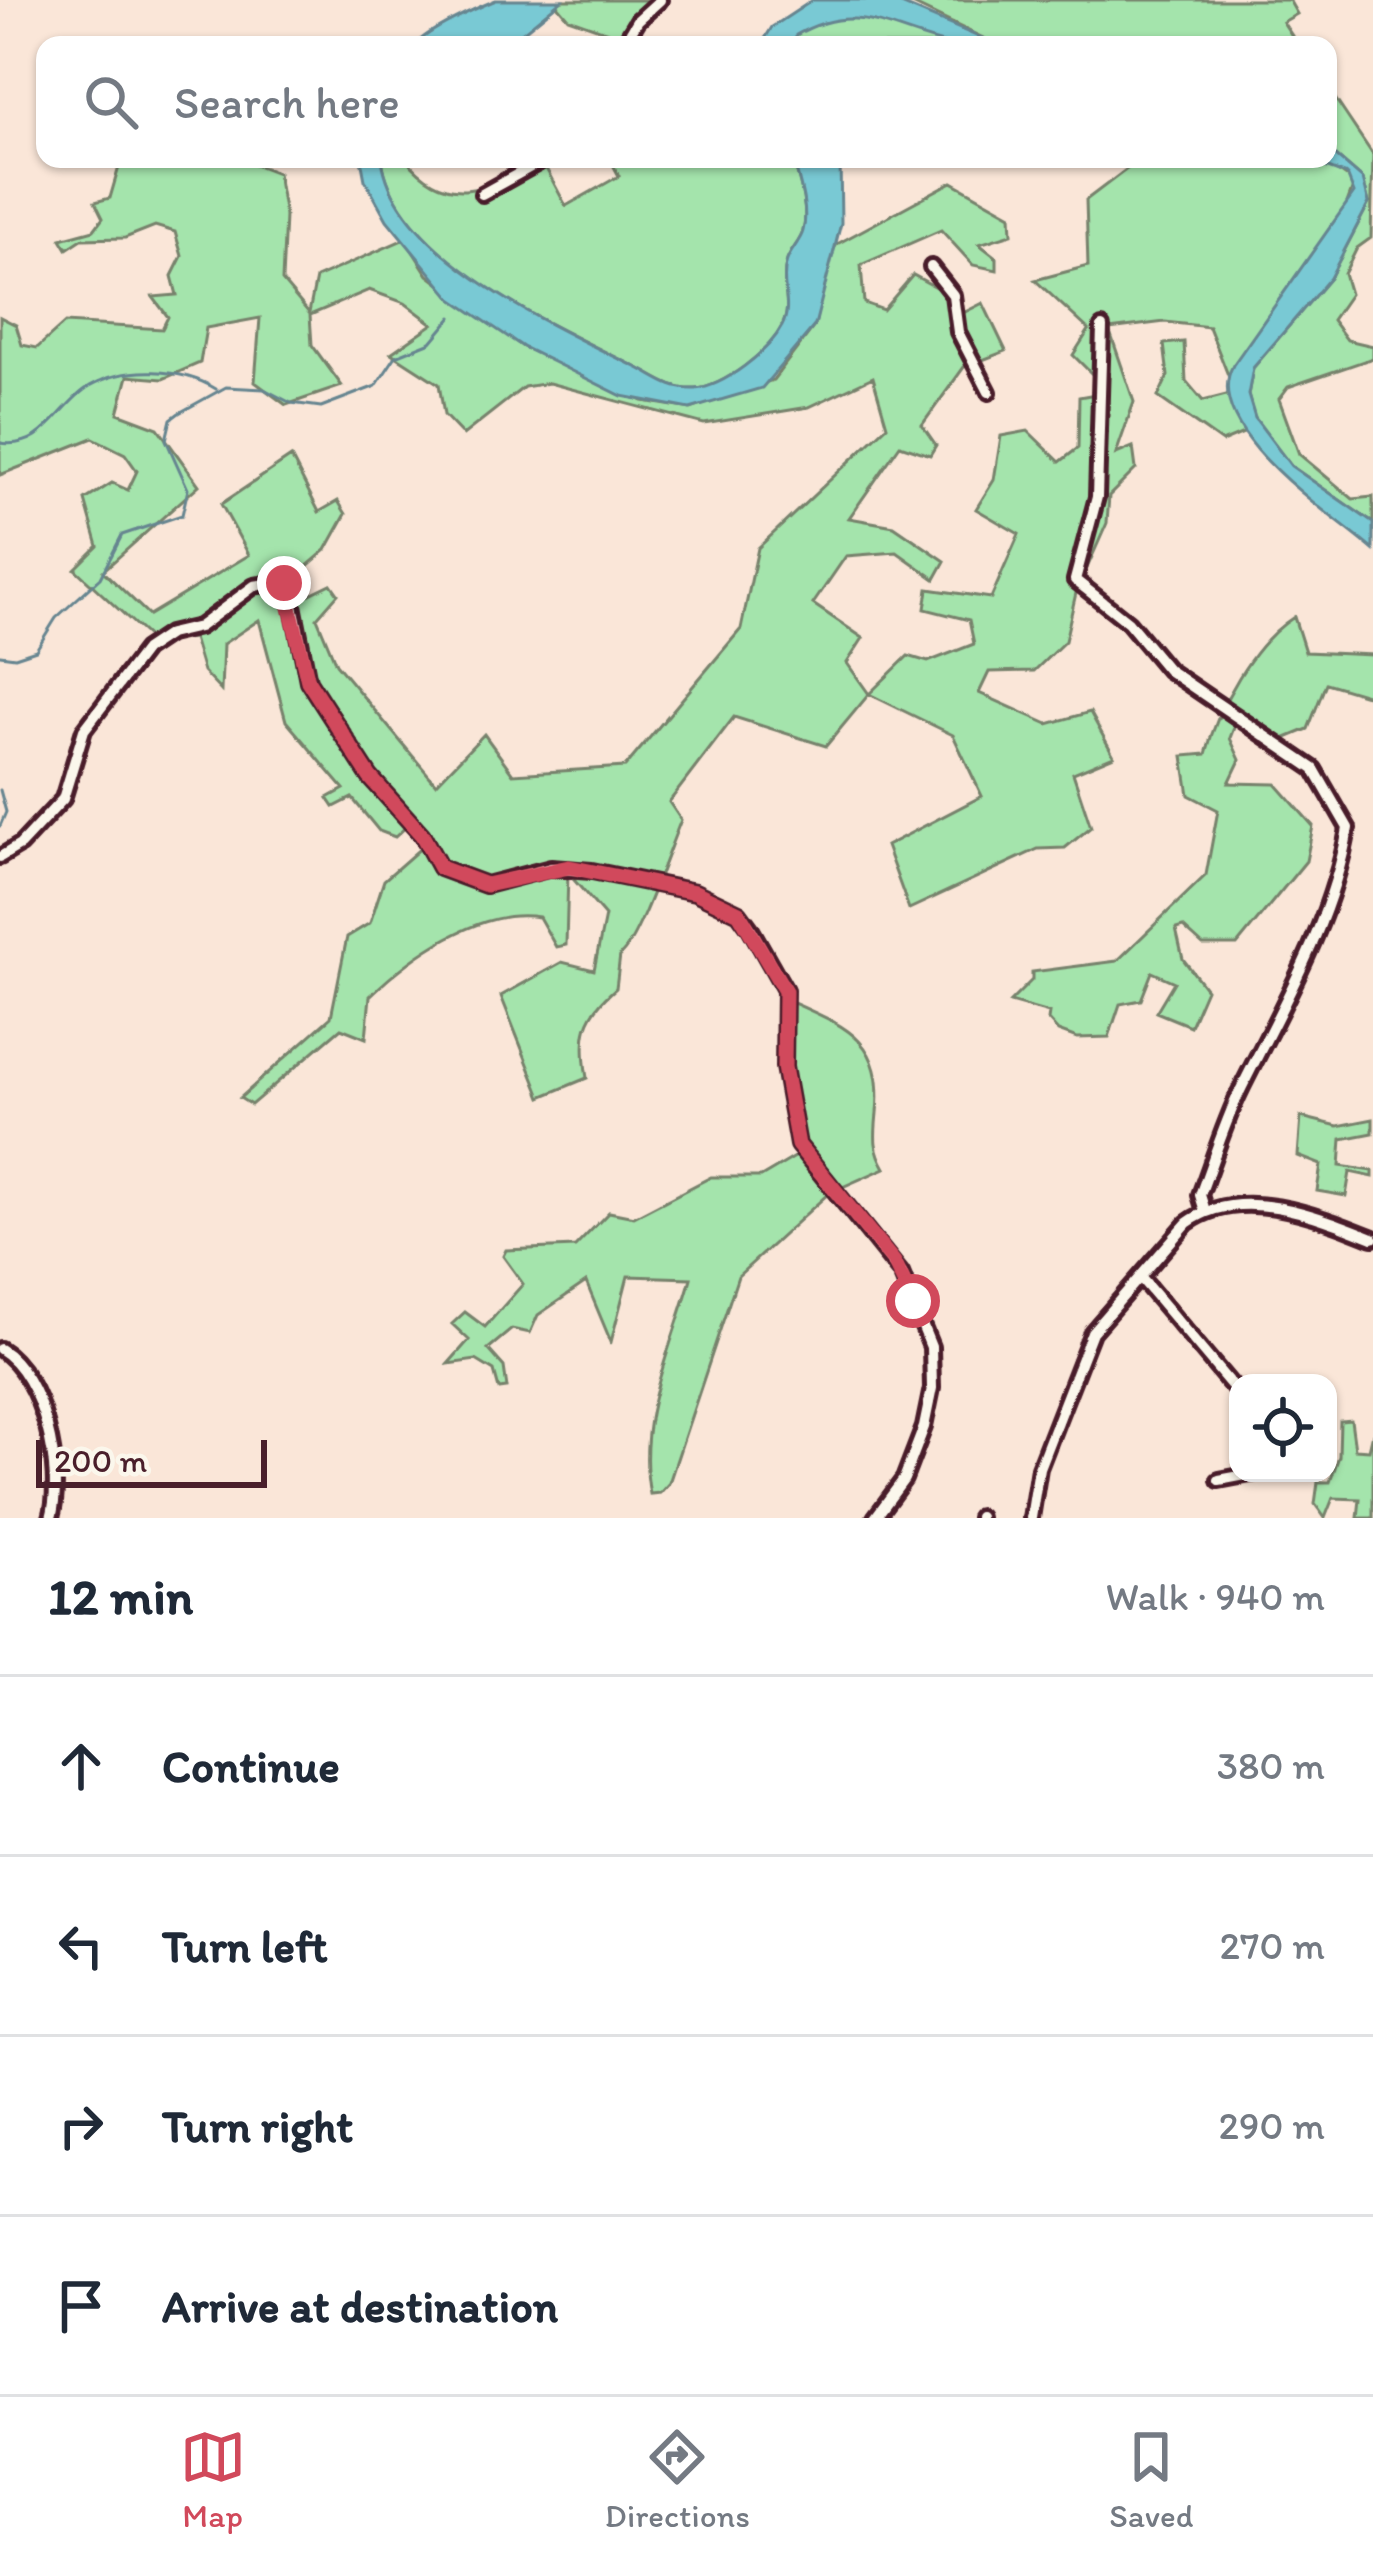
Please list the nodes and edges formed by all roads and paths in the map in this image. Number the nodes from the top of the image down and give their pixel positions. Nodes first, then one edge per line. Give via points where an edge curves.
1 (660, 0) edge
2 (628, 36) edge
3 (529, 168) edge
4 (482, 194) dead end
5 (931, 267) dead end
6 (1102, 327) dead end
7 (989, 392) dead end
8 (0, 857) edge
9 (1205, 1210) junction
10 (1373, 1238) edge
11 (1140, 1277) junction
12 (0, 1349) edge
13 (1229, 1382) edge
14 (1229, 1478) edge
15 (1219, 1480) dead end
16 (51, 1518) edge
17 (875, 1518) edge
18 (1030, 1518) edge

1 - 2 street
3 - 4 street
5 - 7 street via 952,296 958,332
6 - 9 street via 1097,497 1075,580 1128,622 1168,670 1314,770 1348,828 1281,1015 1200,1195
8 - 17 street via 59,804 84,730 145,650 200,627 254,586 278,582 291,595 308,681 440,868 486,885 569,867 695,892 739,913 785,991 784,1067 798,1145 902,1274 931,1347 924,1427 904,1479
9 - 10 street via 1274,1206
9 - 11 street
11 - 13 street
11 - 18 street via 1092,1332 1039,1468
12 - 16 street via 17,1363 46,1427 58,1477
14 - 15 street

